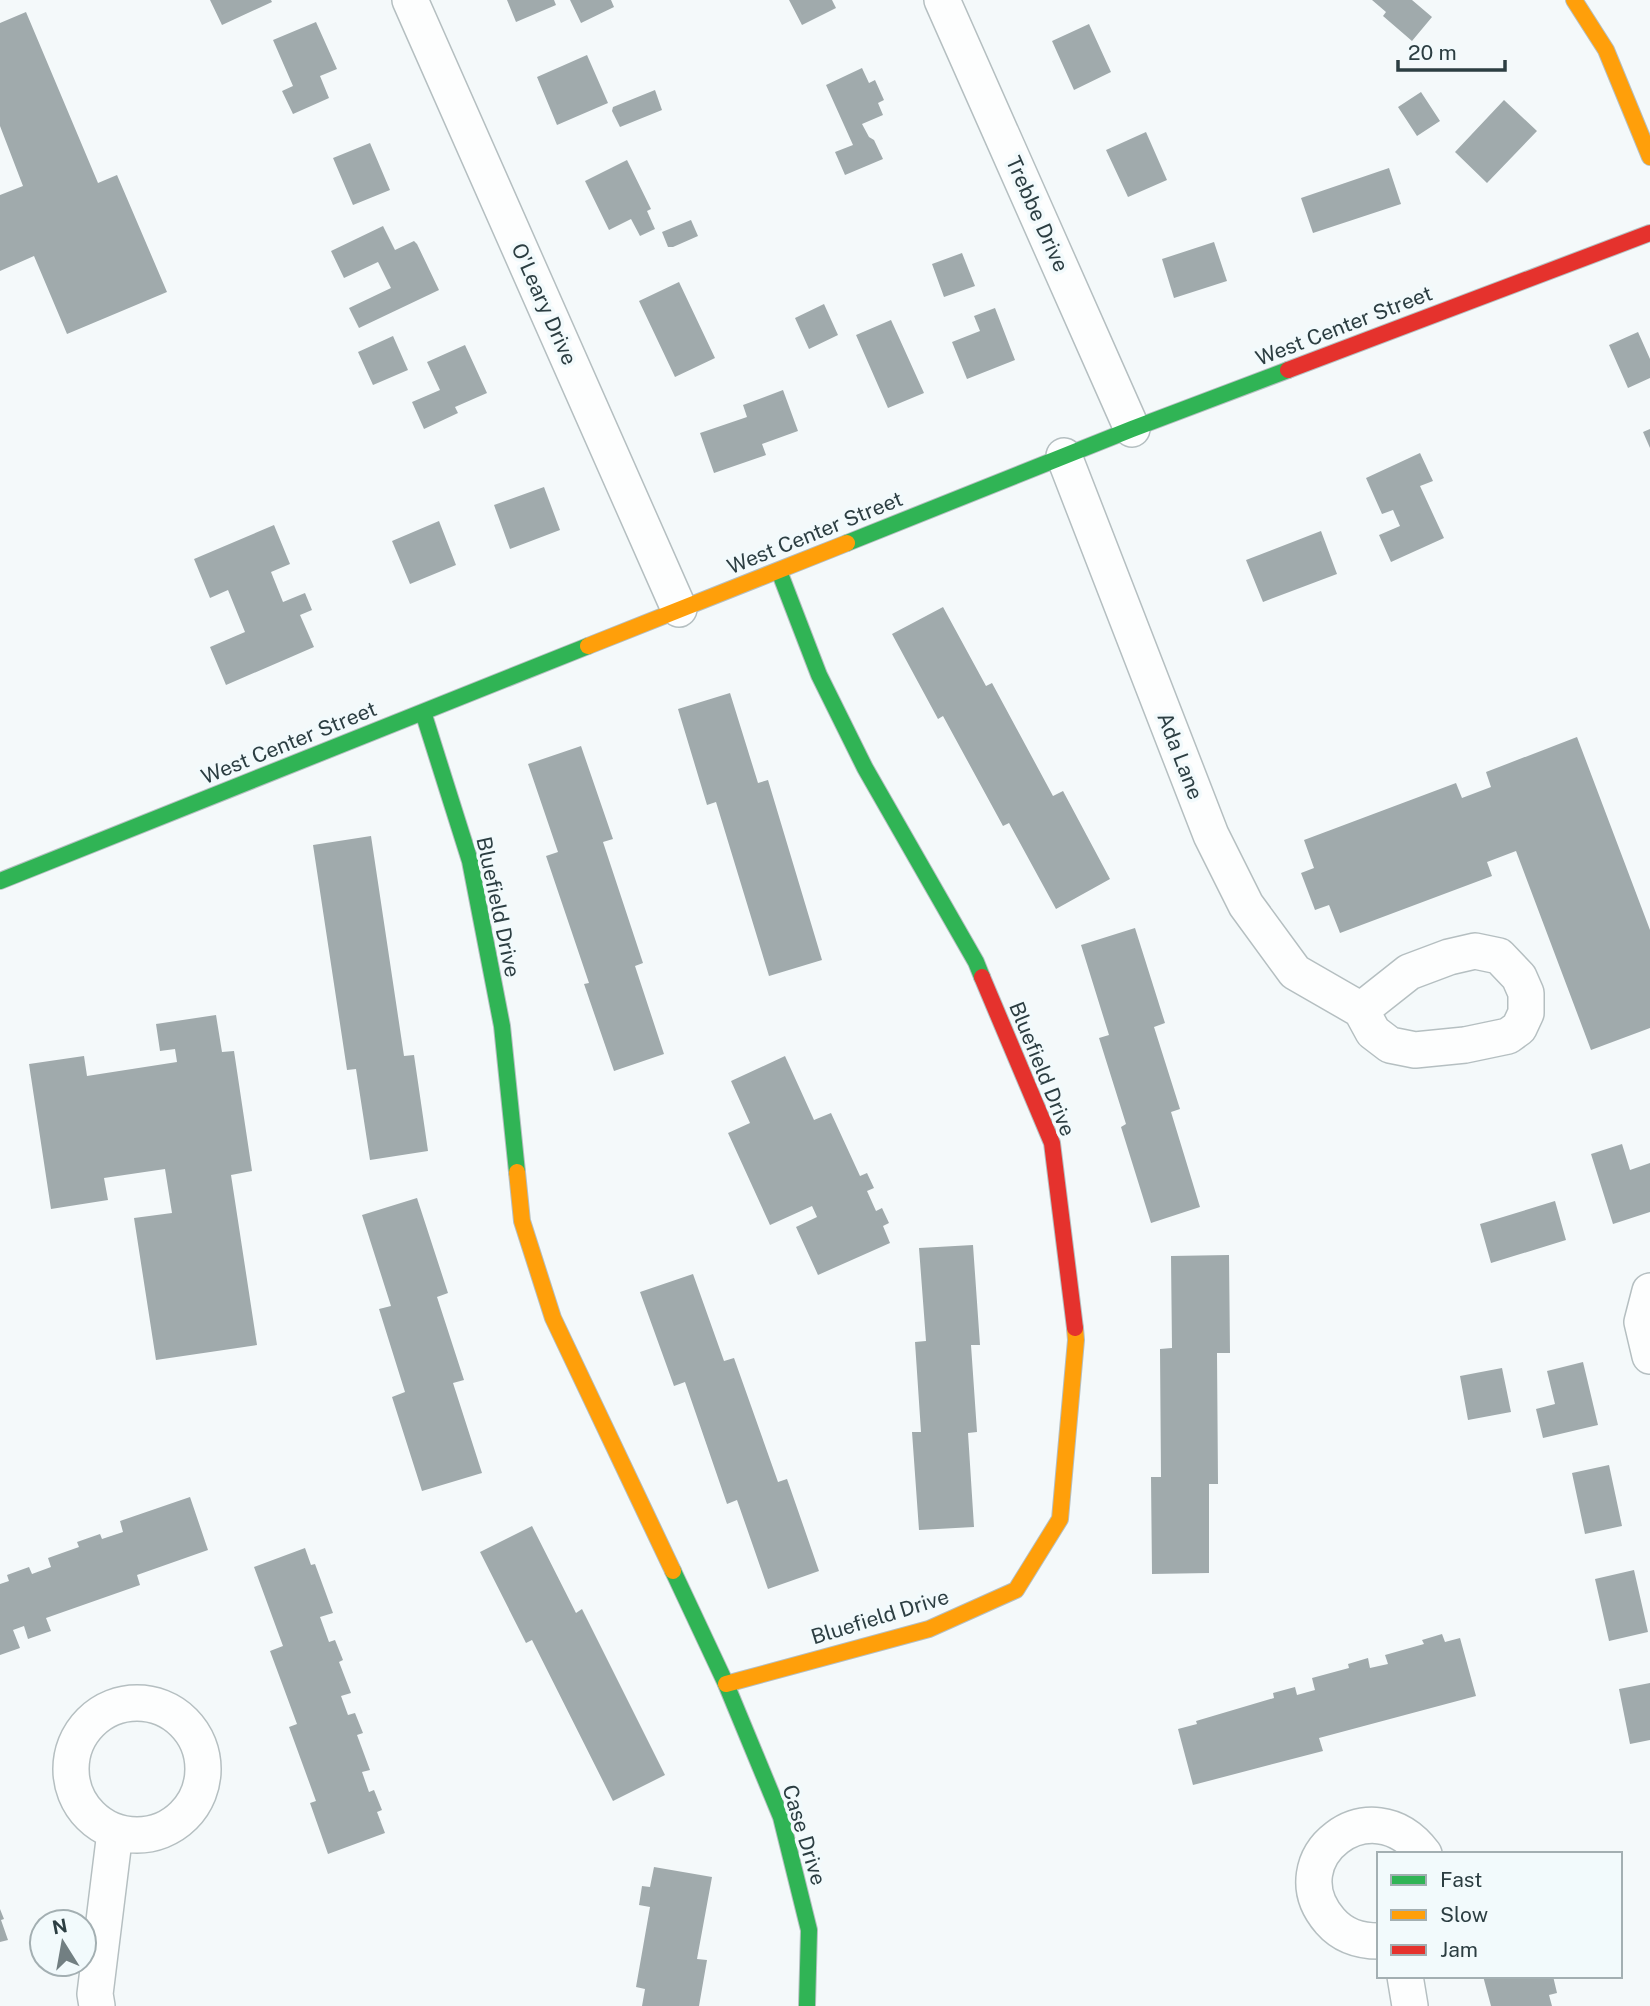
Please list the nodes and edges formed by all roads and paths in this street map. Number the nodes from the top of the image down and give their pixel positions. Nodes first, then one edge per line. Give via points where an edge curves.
1 (410, 0) edge
2 (942, 0) edge
3 (1574, 0) edge
4 (1650, 157) edge
5 (1650, 233) edge
6 (1132, 429) junction
7 (1064, 456) junction
8 (779, 570) junction
9 (679, 608) junction
10 (423, 712) junction
11 (0, 881) edge
12 (1361, 1010) dead end
13 (1650, 1291) edge
14 (1650, 1356) edge
15 (726, 1684) junction
16 (115, 1832) dead end
17 (1422, 1852) edge
18 (1377, 1941) edge
19 (1405, 1978) edge
20 (97, 2006) edge
21 (807, 2006) edge
22 (1410, 2006) edge

1 - 9 street, O'Leary Drive
2 - 6 street, Trebbe Drive
3 - 4 street via 1606,50
5 - 6 street, West Center Street
6 - 7 street, West Center Street
7 - 8 street, West Center Street
7 - 12 street, Ada Lane via 1211,835 1246,905 1295,972
8 - 9 street, West Center Street
8 - 15 street, Bluefield Drive via 819,676 865,768 975,962 1052,1143 1076,1340 1060,1519 1016,1590 929,1629
9 - 10 street, West Center Street
10 - 11 street, West Center Street
10 - 15 street, Bluefield Drive via 470,862 502,1026 522,1221 553,1318
13 - 14 street via 1642,1322
15 - 21 street, Case Drive via 781,1817 809,1930
16 - 20 street
17 - 18 street via 1410,1837 1372,1824 1336,1837 1323,1852 1315,1871 1321,1910 1338,1931 1357,1940
19 - 22 street

